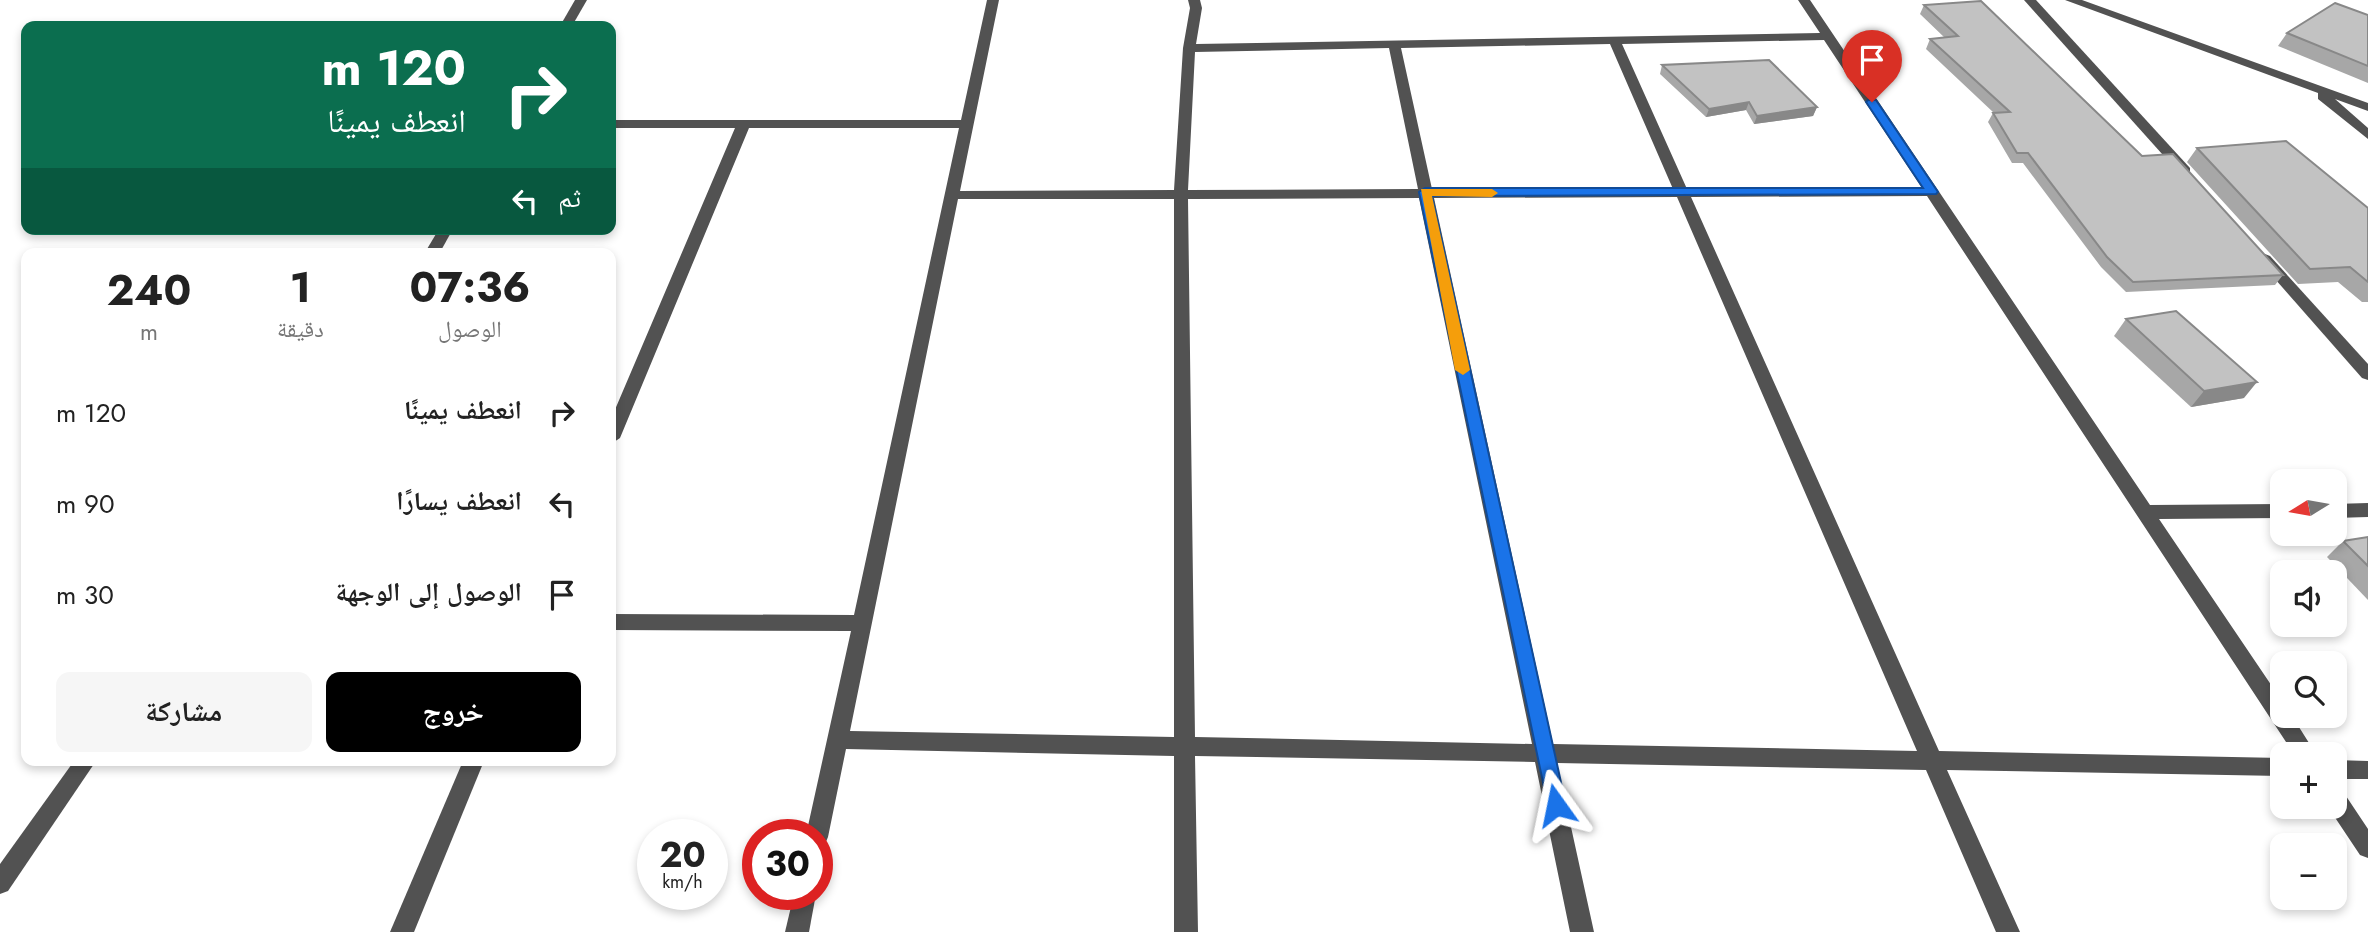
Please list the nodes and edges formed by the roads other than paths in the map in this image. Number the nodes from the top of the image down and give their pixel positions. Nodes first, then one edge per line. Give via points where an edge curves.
1 (581, 0) edge
2 (993, 0) edge
3 (1194, 0) edge
4 (1804, 0) edge
5 (2029, 0) edge
6 (2071, 0) edge
7 (569, 21) edge
8 (1828, 36) junction
9 (1615, 41) junction
10 (1394, 44) junction
11 (1189, 48) junction
12 (2315, 89) junction
13 (2368, 107) edge
14 (744, 123) junction
15 (616, 124) edge
16 (967, 124) junction
17 (2368, 135) edge
18 (2194, 182) edge
19 (1181, 192) junction
20 (1425, 192) junction
21 (1931, 192) junction
22 (1682, 194) junction
23 (952, 195) junction
24 (2258, 252) edge
25 (2368, 373) edge
26 (616, 426) edge
27 (2368, 510) edge
28 (2270, 511) edge
29 (2347, 511) edge
30 (2145, 512) junction
31 (616, 622) edge
32 (861, 623) junction
33 (838, 740) junction
34 (2298, 742) edge
35 (1184, 747) junction
36 (1545, 754) junction
37 (1933, 761) junction
38 (82, 766) edge
39 (472, 766) edge
40 (2270, 768) edge
41 (2347, 769) edge
42 (2368, 769) edge
43 (2347, 816) edge
44 (821, 819) edge
45 (2368, 848) edge
46 (0, 883) edge
47 (802, 910) edge
48 (402, 932) edge
49 (797, 932) edge
50 (1186, 932) edge
51 (1582, 932) edge
52 (2008, 932) edge

1 - 7 street
2 - 16 street
3 - 11 street
4 - 8 street
5 - 18 street
6 - 12 street
8 - 9 street
8 - 21 street
9 - 10 street
9 - 22 street
10 - 11 street
10 - 20 street
11 - 19 street
12 - 13 street
12 - 17 street
14 - 15 street
14 - 16 street
14 - 26 street
16 - 23 street
19 - 20 street
19 - 23 street
19 - 35 street
20 - 22 street
20 - 36 street
21 - 22 street
21 - 30 street
22 - 37 street
23 - 32 street
24 - 25 street
27 - 29 street
28 - 30 street
30 - 34 street
31 - 32 street
32 - 33 street
33 - 35 street
33 - 44 street
35 - 36 street
35 - 50 street
36 - 37 street
36 - 51 street
37 - 40 street
37 - 52 street
38 - 46 street
39 - 48 street
41 - 42 street
43 - 45 street
47 - 49 street

